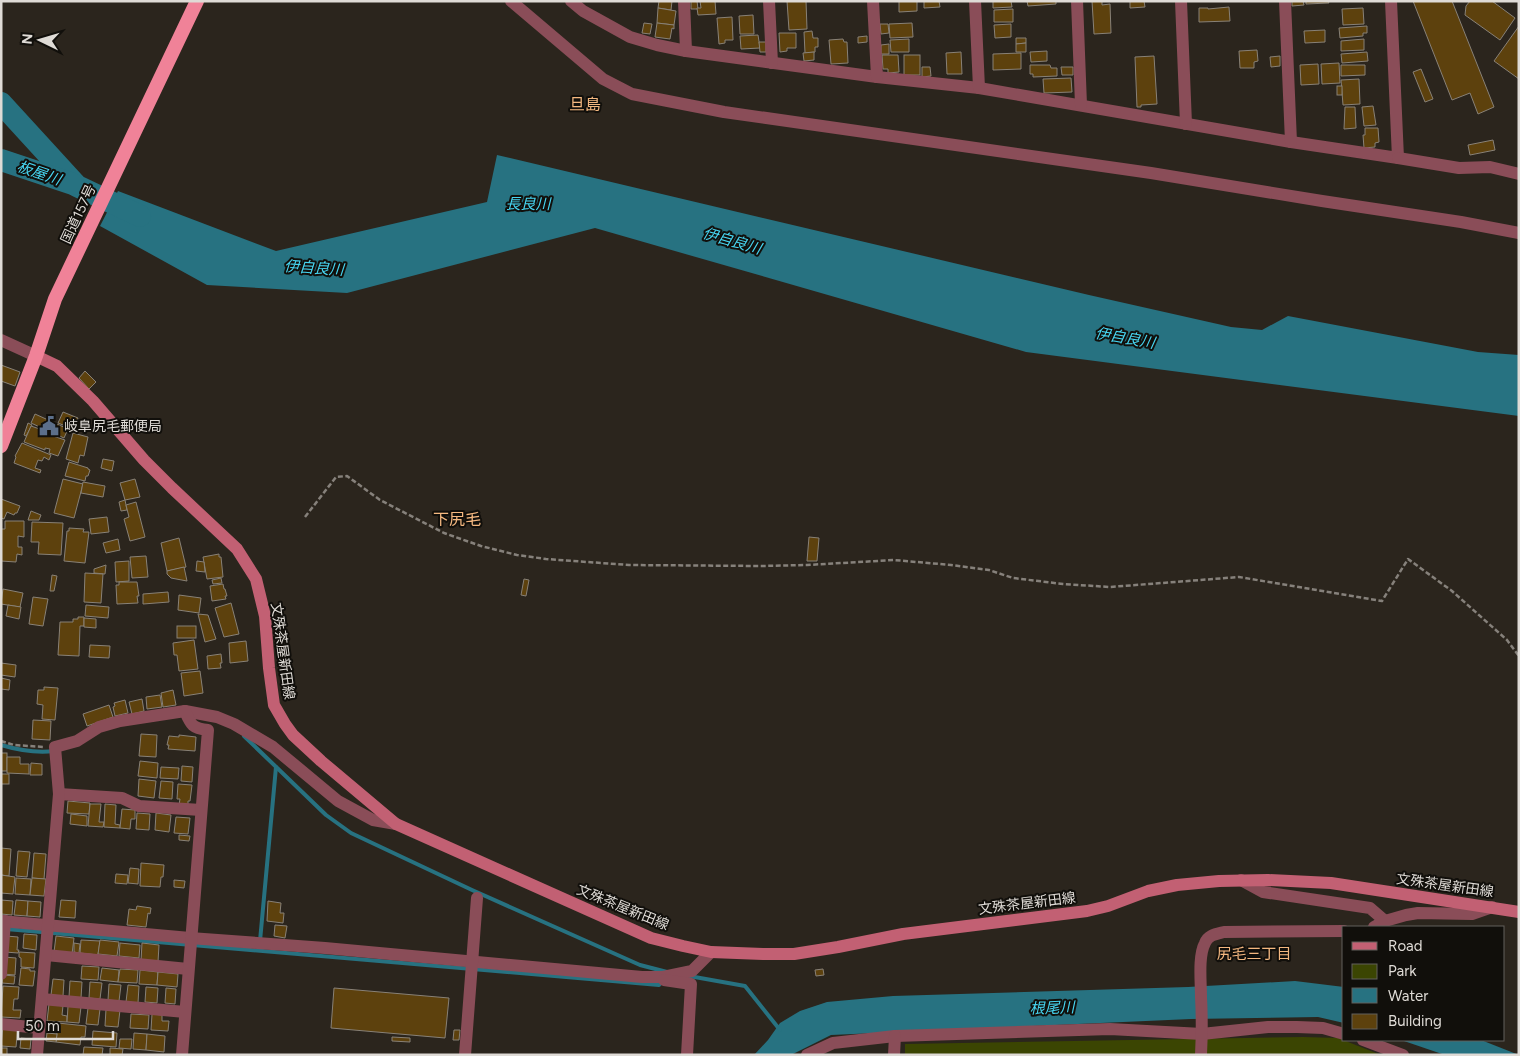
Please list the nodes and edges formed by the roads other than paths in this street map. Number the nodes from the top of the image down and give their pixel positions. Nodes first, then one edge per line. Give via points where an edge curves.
1 (197, 1) edge
2 (511, 1) edge
3 (571, 1) edge
4 (684, 1) edge
5 (769, 1) edge
6 (873, 1) edge
7 (975, 1) edge
8 (1077, 1) edge
9 (1181, 1) edge
10 (1284, 1) edge
11 (1391, 1) edge
12 (686, 51) junction
13 (772, 63) junction
14 (877, 77) junction
15 (979, 88) junction
16 (1081, 106) junction
17 (1186, 124) junction
18 (1291, 142) junction
19 (1398, 158) junction
20 (1519, 174) edge
21 (1519, 233) edge
22 (1, 340) edge
23 (37, 350) junction
24 (1, 446) edge
25 (185, 711) junction
26 (59, 794) junction
27 (201, 810) junction
28 (396, 824) junction
29 (1241, 880) junction
30 (477, 898) dead end
31 (1519, 906) edge
32 (1491, 907) junction
33 (1519, 912) edge
34 (3, 921) edge
35 (1379, 924) edge
36 (49, 926) junction
37 (1342, 931) edge
38 (190, 938) junction
39 (711, 952) junction
40 (46, 956) junction
41 (472, 962) junction
42 (2, 968) edge
43 (188, 969) junction
44 (1, 974) edge
45 (642, 977) junction
46 (42, 999) junction
47 (185, 1012) junction
48 (1, 1024) edge
49 (40, 1028) junction
50 (1342, 1033) edge
51 (1202, 1034) junction
52 (896, 1036) junction
53 (1366, 1041) edge
54 (37, 1055) edge
55 (182, 1055) edge
56 (465, 1055) edge
57 (686, 1055) edge
58 (807, 1055) edge
59 (894, 1055) edge
60 (1201, 1055) edge
61 (1403, 1055) edge

1 - 23 highway, 国道157号 via 55,299
2 - 21 street via 603,79 632,94 724,112 1133,170
3 - 12 street via 582,11 630,37
4 - 12 street
5 - 13 street
6 - 14 street
7 - 15 street
8 - 16 street
9 - 17 street
10 - 18 street
11 - 19 street
12 - 13 street
13 - 14 street
14 - 15 street
15 - 16 street
16 - 17 street
17 - 18 street
18 - 19 street
19 - 20 street via 1459,168 1490,166
22 - 23 street
23 - 24 highway, 国道157号
23 - 28 main road, 文殊茶屋新田線 via 93,401 144,460 237,549 256,579 264,616 274,704 285,724 321,761
25 - 26 street via 120,721 99,727 77,741 55,747
25 - 27 street via 190,724 197,729 208,730
25 - 28 street via 217,716 234,724 273,747 338,802 373,820
26 - 27 street via 122,798 139,806
26 - 36 street
27 - 38 street
28 - 39 main road, 文殊茶屋新田線 via 651,938
29 - 32 main road, 文殊茶屋新田線 via 1331,883
29 - 35 street via 1263,892 1370,908
29 - 39 main road, 文殊茶屋新田線 via 1177,885 1087,911 903,934 794,954
30 - 41 street
31 - 32 street
32 - 33 main road, 文殊茶屋新田線
32 - 35 street via 1472,914 1418,913
34 - 36 street
34 - 42 street
36 - 38 street
36 - 40 street
37 - 51 street via 1213,934 1205,941 1202,951
38 - 41 street
38 - 43 street
39 - 45 street via 692,971 663,977
40 - 43 street
40 - 46 street
41 - 45 street
41 - 56 street
42 - 44 street
43 - 47 street
45 - 57 street via 691,984
46 - 47 street
46 - 49 street
47 - 55 street
48 - 49 street
49 - 54 street
50 - 51 street via 1322,1028 1268,1027
51 - 52 street via 1110,1029
51 - 60 street
52 - 58 street via 833,1043
52 - 59 street
53 - 61 street

